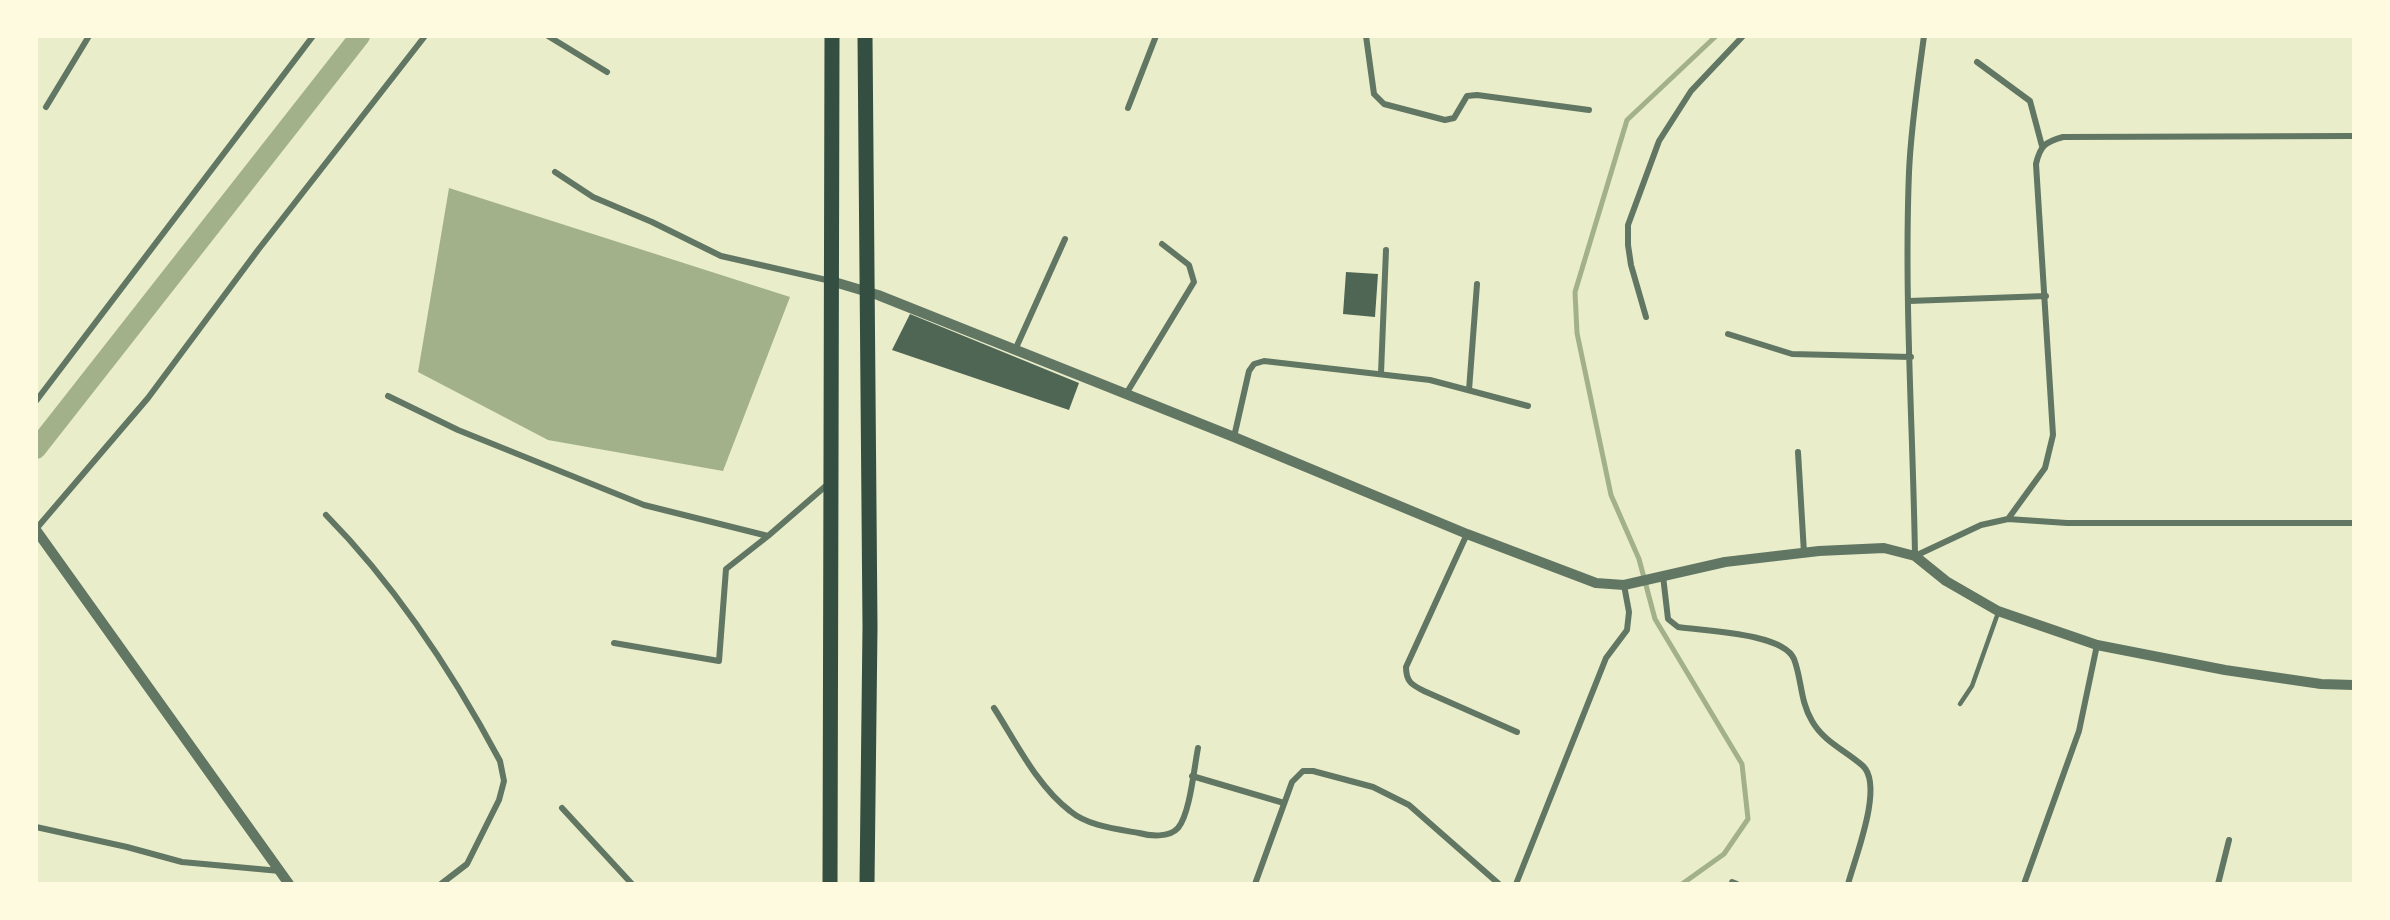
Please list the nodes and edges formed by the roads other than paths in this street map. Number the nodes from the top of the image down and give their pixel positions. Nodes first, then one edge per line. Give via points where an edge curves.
1 (89, 36) edge
2 (313, 36) edge
3 (425, 36) edge
4 (548, 36) edge
5 (832, 36) edge
6 (865, 36) edge
7 (1156, 36) edge
8 (1366, 36) edge
9 (1743, 36) edge
10 (1924, 36) edge
11 (1977, 62) dead end
12 (607, 72) dead end
13 (46, 108) dead end
14 (1128, 108) dead end
15 (1589, 110) dead end
16 (2354, 136) edge
17 (2042, 146) junction
18 (555, 172) dead end
19 (1065, 239) dead end
20 (1162, 244) dead end
21 (1386, 250) dead end
22 (831, 281) junction
23 (1477, 284) dead end
24 (867, 291) junction
25 (2046, 296) junction
26 (1909, 301) junction
27 (1646, 316) dead end
28 (1728, 334) dead end
29 (1015, 350) junction
30 (1911, 357) junction
31 (1381, 373) junction
32 (1469, 390) junction
33 (1126, 394) junction
34 (388, 396) dead end
35 (36, 401) edge
36 (1528, 406) dead end
37 (1234, 437) junction
38 (1798, 452) dead end
39 (831, 481) junction
40 (326, 515) dead end
41 (2008, 519) junction
42 (2354, 523) edge
43 (36, 530) edge
44 (1467, 534) junction
45 (768, 536) junction
46 (1804, 553) junction
47 (1915, 556) junction
48 (1659, 577) junction
49 (1628, 584) junction
50 (1998, 611) junction
51 (614, 643) dead end
52 (2097, 645) junction
53 (2354, 686) edge
54 (1960, 704) dead end
55 (994, 708) dead end
56 (1517, 732) dead end
57 (1197, 748) dead end
58 (1192, 776) junction
59 (1284, 803) junction
60 (562, 808) dead end
61 (36, 827) edge
62 (2229, 840) dead end
63 (280, 871) junction
64 (289, 884) edge
65 (441, 884) edge
66 (632, 884) edge
67 (831, 884) edge
68 (867, 884) edge
69 (1255, 884) edge
70 (1499, 884) edge
71 (1516, 884) edge
72 (1848, 884) edge
73 (2026, 884) edge
74 (2218, 884) edge

1 - 13 street
2 - 35 street
3 - 43 street via 258,249 148,398
4 - 12 street
5 - 22 main road
6 - 24 main road
7 - 14 street
8 - 15 street via 1374,94 1384,104 1445,120 1459,113 1467,96 1477,95
9 - 27 street via 1691,91 1659,141 1628,225 1628,245
10 - 26 street via 1909,172
11 - 17 street via 2030,101
16 - 17 street via 2063,137 2046,141
17 - 25 street via 2036,164
18 - 22 street via 593,197 721,256
19 - 29 street
20 - 33 street via 1189,265 1194,282
21 - 31 street
22 - 24 street
22 - 39 main road
23 - 32 street
24 - 29 street
24 - 68 main road
25 - 26 street
25 - 41 street via 2053,435 2050,453 2045,468
26 - 30 street
28 - 30 street via 1792,354
29 - 33 street
30 - 47 street
31 - 32 street
31 - 37 street via 1254,363
32 - 36 street
33 - 37 street
34 - 45 street via 458,430 644,505
37 - 44 street
38 - 46 street
39 - 45 street
39 - 67 main road
40 - 65 street via 360,549 412,618 500,761 504,781 499,800 467,864
41 - 42 street via 2067,523
41 - 47 street via 1981,525
43 - 63 street
44 - 49 street via 1596,583
44 - 56 street via 1406,667 1406,676 1410,684
45 - 51 street via 726,569 718,661
46 - 47 street via 1884,548
46 - 48 street via 1725,562
47 - 50 street
48 - 49 street
48 - 72 street via 1671,624 1765,639 1783,647 1793,657 1801,696 1812,721 1825,738 1868,772 1871,801
49 - 71 street via 1627,630 1606,658
50 - 52 street
50 - 54 lane via 1972,686
52 - 53 street via 2225,670
52 - 73 street via 2079,731
55 - 58 street via 1050,792 1070,812 1088,822 1150,836 1168,834 1178,828
57 - 58 street
58 - 59 street
59 - 69 street
59 - 70 street via 1292,782 1303,771 1373,787 1409,805
60 - 66 street
61 - 63 street via 182,862
62 - 74 street
63 - 64 street

